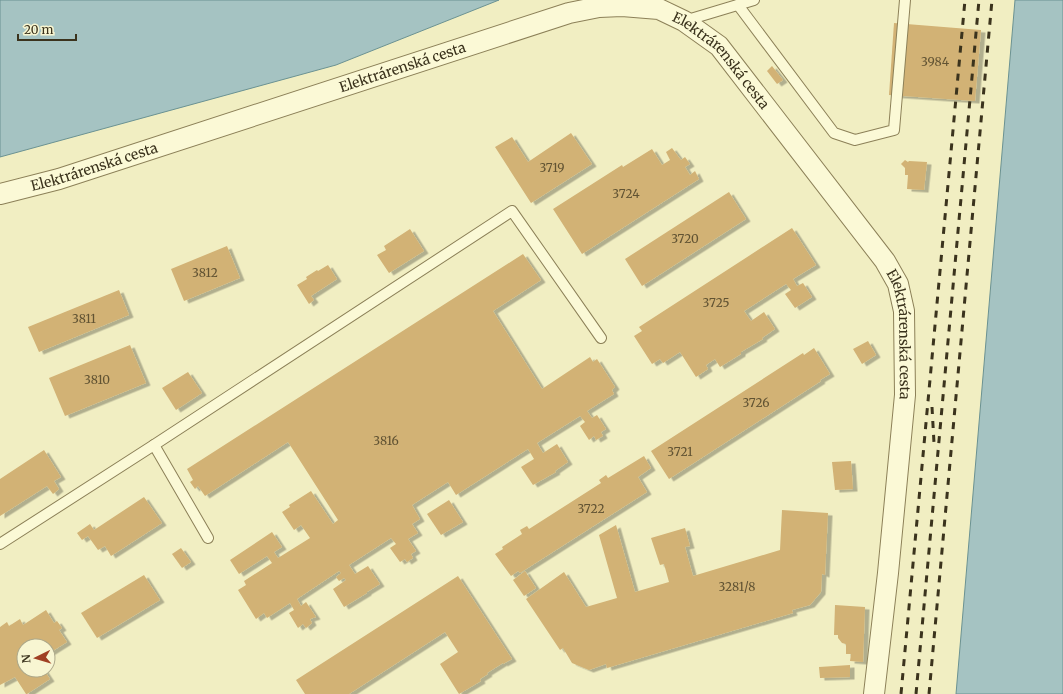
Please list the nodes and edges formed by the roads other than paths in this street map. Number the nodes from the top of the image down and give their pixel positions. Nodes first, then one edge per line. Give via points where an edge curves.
1 (754, 0) edge
2 (905, 0) edge
3 (738, 5) junction
4 (684, 21) junction
5 (0, 194) edge
6 (601, 338) dead end
7 (154, 445) junction
8 (208, 538) dead end
9 (0, 544) edge
10 (874, 694) edge

1 - 3 lane
2 - 3 lane via 894,130 855,140 834,132
3 - 4 lane
4 - 5 street, Elektrárenská cesta via 660,9 622,6 599,7 569,13 59,179
4 - 10 street, Elektrárenská cesta via 719,46 885,261 898,284 904,311 905,394
6 - 7 lane via 512,211
7 - 8 lane
7 - 9 lane

